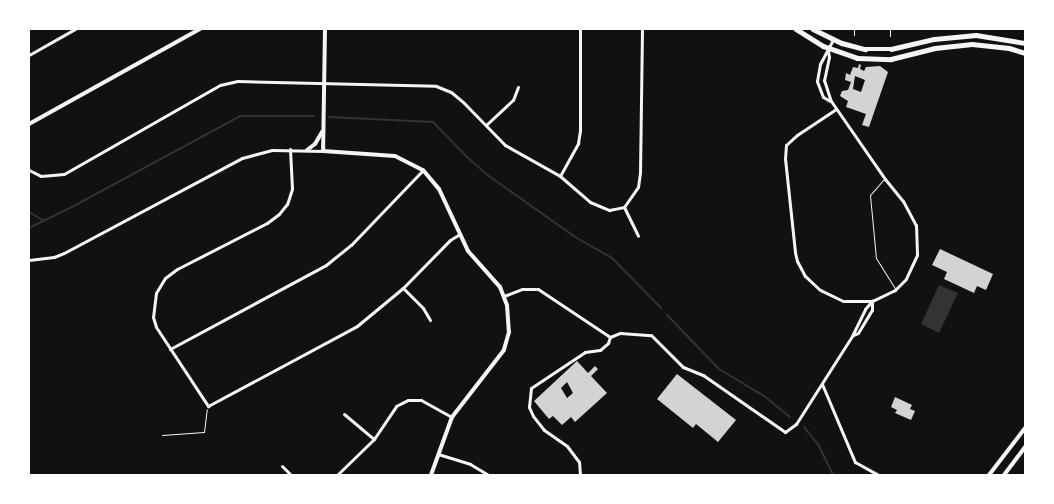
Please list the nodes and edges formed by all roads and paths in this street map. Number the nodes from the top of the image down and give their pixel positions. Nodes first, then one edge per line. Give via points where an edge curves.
1 (75, 29) edge
2 (200, 29) edge
3 (325, 29) edge
4 (580, 29) edge
5 (642, 29) edge
6 (796, 29) edge
7 (813, 29) edge
8 (854, 29) edge
9 (890, 29) edge
10 (854, 35) dead end
11 (890, 36) dead end
12 (832, 40) junction
13 (1025, 43) edge
14 (829, 50) junction
15 (1025, 53) edge
16 (29, 55) edge
17 (324, 84) junction
18 (518, 87) dead end
19 (831, 101) junction
20 (836, 109) junction
21 (29, 124) edge
22 (486, 125) junction
23 (323, 130) junction
24 (290, 149) junction
25 (307, 150) junction
26 (323, 151) junction
27 (29, 170) edge
28 (423, 170) junction
29 (560, 176) junction
30 (885, 179) junction
31 (624, 208) junction
32 (460, 234) junction
33 (638, 236) dead end
34 (29, 260) edge
35 (403, 288) junction
36 (895, 290) junction
37 (504, 296) junction
38 (872, 301) junction
39 (430, 320) dead end
40 (852, 336) junction
41 (610, 337) junction
42 (170, 349) junction
43 (822, 384) junction
44 (208, 406) junction
45 (344, 414) dead end
46 (452, 416) junction
47 (1025, 428) edge
48 (162, 435) dead end
49 (374, 439) junction
50 (1025, 447) edge
51 (438, 454) junction
52 (282, 466) dead end
53 (291, 475) edge
54 (337, 475) edge
55 (431, 475) edge
56 (488, 475) edge
57 (580, 475) edge
58 (878, 475) edge
59 (989, 475) edge
60 (1004, 475) edge

1 - 16 street
2 - 21 street
3 - 17 street
4 - 29 street via 580,131 578,143
5 - 31 street via 640,173 638,187
6 - 14 main road
7 - 12 main road
8 - 10 lane
9 - 11 lane
12 - 13 main road via 881,50 968,35 996,36
12 - 14 street
14 - 15 main road via 873,59 891,59 955,45 986,45
14 - 19 street via 824,80
14 - 19 street via 820,64 817,81 823,97
17 - 22 street via 436,86 451,92
17 - 23 street
17 - 27 street via 238,81 220,85 64,174 41,176
18 - 22 street via 513,100
19 - 20 street
20 - 30 street
20 - 38 street via 786,145 795,252 805,276 820,290 843,301
22 - 29 street via 504,144
23 - 25 street via 316,143
23 - 26 street
24 - 25 street
24 - 34 street via 267,150 242,158 54,258
24 - 42 street via 292,189 279,214 177,269 160,286 153,317
25 - 26 street
26 - 28 street via 395,156
28 - 32 street via 435,184
28 - 42 street via 351,245 326,265
29 - 31 street via 600,208
30 - 36 lane via 870,195 872,221 876,258
30 - 36 street via 911,213 918,242 912,268
31 - 33 street
32 - 35 street via 450,240
32 - 37 street via 468,251 493,278
35 - 39 street via 424,308
35 - 44 street via 357,326
36 - 38 street
37 - 41 street via 522,289 538,289
37 - 46 street via 509,318 504,350
38 - 40 street
38 - 40 street via 872,310 858,333
40 - 43 street
41 - 43 street via 620,333 651,335 683,367 703,375 782,432 793,428
41 - 57 street via 600,350 585,352 531,388 529,407 533,416 544,430 567,446 579,462
42 - 44 street
43 - 58 street via 855,462
44 - 48 path via 204,432
45 - 49 street
46 - 49 street via 421,400 408,400 396,406
46 - 51 street
47 - 59 street
49 - 54 street
50 - 60 street
51 - 55 street
51 - 56 street via 470,464
52 - 53 street

